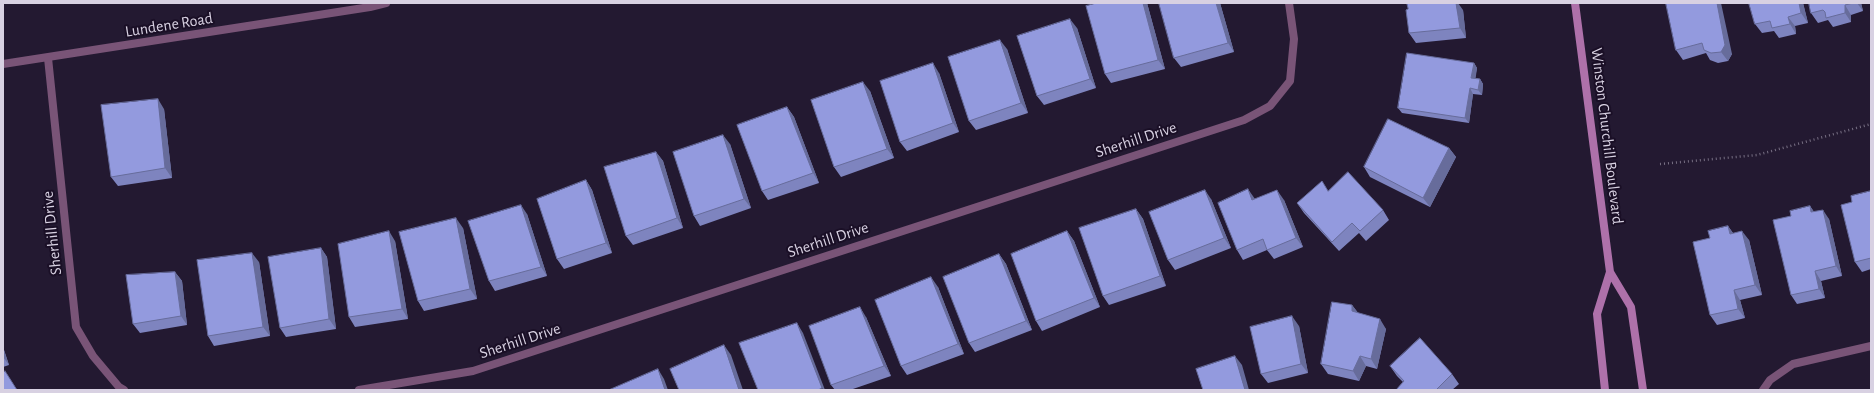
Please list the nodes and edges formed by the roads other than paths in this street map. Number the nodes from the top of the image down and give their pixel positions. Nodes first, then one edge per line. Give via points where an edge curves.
1 (386, 3) edge
2 (1289, 3) edge
3 (1575, 3) edge
4 (48, 58) junction
5 (3, 64) edge
6 (1610, 272) junction
7 (1871, 346) edge
8 (124, 390) edge
9 (359, 390) edge
10 (1606, 390) edge
11 (1643, 390) edge
12 (1763, 390) edge

1 - 4 street, Lundene Road
2 - 9 street, Sherhill Drive via 1294,39 1290,81 1270,106 1244,120 473,371
3 - 6 main road, Winston Churchill Boulevard
4 - 5 street, Lundene Road
4 - 8 street, Sherhill Drive via 76,327 93,356
6 - 10 main road, Winston Churchill Boulevard via 1597,314
6 - 11 main road, Winston Churchill Boulevard via 1631,307
7 - 12 street via 1793,364 1770,380

